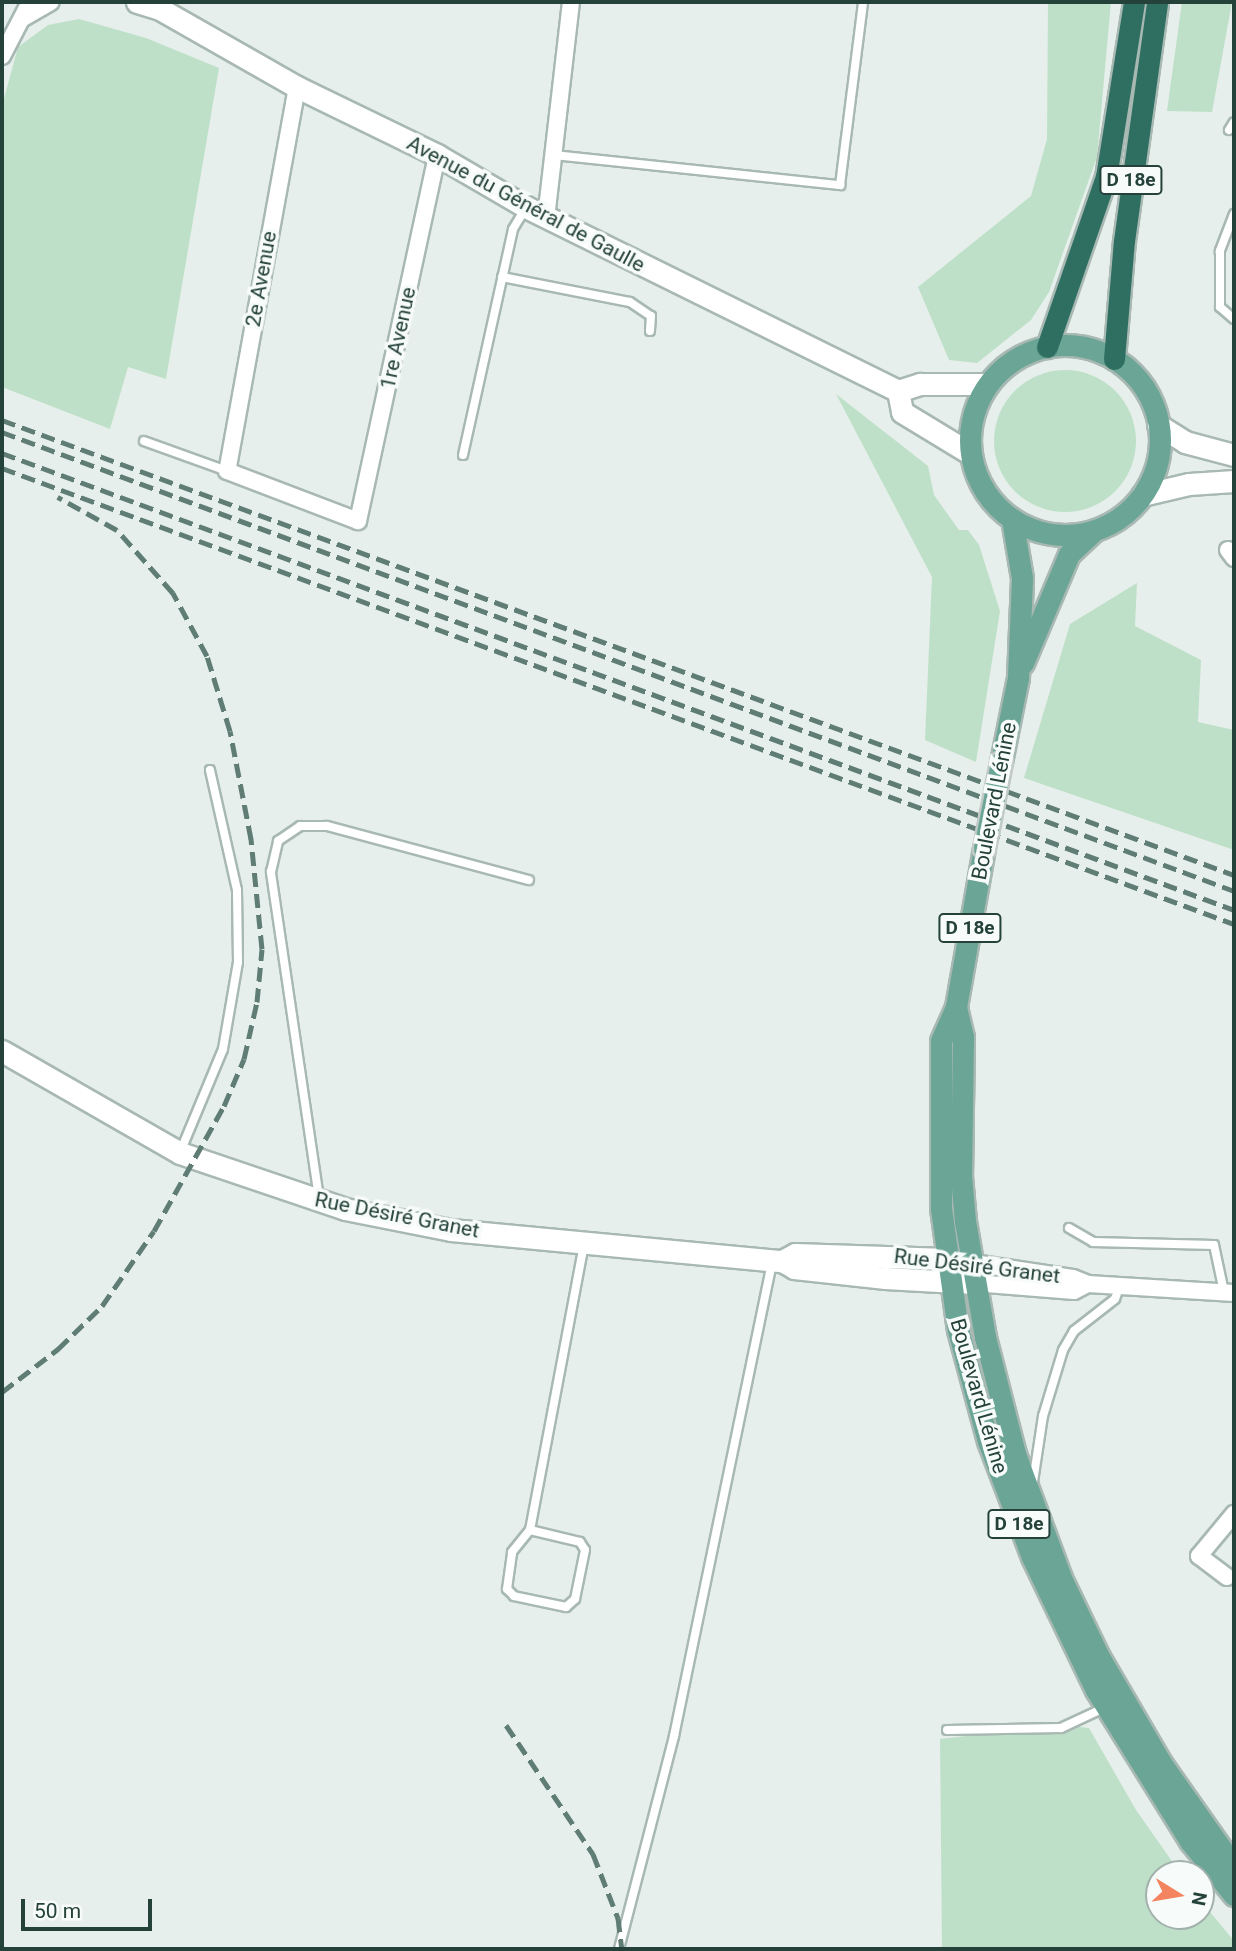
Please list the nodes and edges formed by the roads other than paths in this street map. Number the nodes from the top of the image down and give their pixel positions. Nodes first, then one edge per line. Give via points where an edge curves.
1 (30, 2) edge
2 (51, 2) edge
3 (138, 2) edge
4 (571, 2) edge
5 (863, 2) edge
6 (1134, 2) edge
7 (1157, 2) edge
8 (159, 5) edge
9 (23, 18) junction
10 (2, 56) edge
11 (297, 87) junction
12 (437, 155) junction
13 (551, 155) junction
14 (526, 207) junction
15 (1234, 214) edge
16 (546, 218) junction
17 (502, 277) junction
18 (1234, 319) edge
19 (650, 331) dead end
20 (1047, 347) junction
21 (1114, 359) junction
22 (988, 384) junction
23 (898, 391) junction
24 (1158, 425) junction
25 (144, 441) dead end
26 (971, 454) junction
27 (463, 455) dead end
28 (1234, 455) edge
29 (227, 471) junction
30 (1234, 481) edge
31 (1142, 495) junction
32 (1012, 519) junction
33 (1094, 531) junction
34 (1018, 678) junction
35 (209, 771) dead end
36 (529, 880) dead end
37 (956, 1007) junction
38 (2, 1051) edge
39 (180, 1153) junction
40 (319, 1202) junction
41 (1069, 1228) dead end
42 (584, 1241) junction
43 (947, 1259) junction
44 (777, 1261) junction
45 (972, 1272) junction
46 (950, 1281) junction
47 (1120, 1285) junction
48 (1229, 1292) edge
49 (1030, 1499) junction
50 (1234, 1514) edge
51 (530, 1530) junction
52 (1227, 1577) dead end
53 (1107, 1707) junction
54 (947, 1730) dead end
55 (1234, 1867) edge
56 (1234, 1895) edge
57 (619, 1949) edge

1 - 9 street
2 - 9 street
3 - 8 main road, Avenue du Général de Gaulle
4 - 13 street
5 - 13 lane via 840,185
6 - 20 highway, D 18e via 1106,177
7 - 21 highway, D 18e via 1124,240
8 - 11 main road, Avenue du Général de Gaulle
9 - 10 street
11 - 12 main road, Avenue du Général de Gaulle
11 - 29 street, 2e Avenue
12 - 14 main road, Avenue du Général de Gaulle
12 - 29 street, 1re Avenue via 358,521
13 - 16 street
14 - 16 main road, Avenue du Général de Gaulle
14 - 17 lane via 513,229
15 - 18 lane via 1220,251 1220,307
16 - 23 main road, Avenue du Général de Gaulle
17 - 19 lane via 630,302 651,316
17 - 27 lane
20 - 21 main road via 1083,347
20 - 22 main road via 1016,359
21 - 24 main road via 1143,387
22 - 23 main road via 920,384
22 - 26 main road via 974,414
23 - 26 main road via 902,412
24 - 28 main road via 1185,442
24 - 31 main road via 1157,460
25 - 29 lane
26 - 32 main road via 985,492
30 - 31 main road via 1189,484
31 - 33 main road via 1117,520
32 - 33 main road via 1055,535
32 - 34 main road, Boulevard Lénine / D 18e via 1022,578
33 - 34 main road, Boulevard Lénine / D 18e via 1069,554
34 - 37 main road, Boulevard Lénine / D 18e, bridge
35 - 39 lane via 237,890 238,962 223,1049
36 - 40 lane via 327,826 300,826 278,841 271,872
37 - 43 main road, Boulevard Lénine / D 18e via 942,1041 938,1125
37 - 45 main road, Boulevard Lénine / D 18e via 963,1037 961,1176
38 - 39 main road, Rue Désiré Granet
39 - 40 main road, Rue Désiré Granet
40 - 42 main road, Rue Désiré Granet via 450,1230
41 - 48 lane via 1093,1242 1214,1245
42 - 44 main road, Rue Désiré Granet
42 - 51 lane
43 - 44 main road, Rue Désiré Granet via 795,1254
43 - 45 street, Rue Désiré Granet
43 - 46 main road, Boulevard Lénine / D 18e
44 - 46 main road, Rue Désiré Granet via 794,1268
44 - 57 lane via 674,1735
45 - 46 main road, Rue Désiré Granet
45 - 47 street, Rue Désiré Granet via 1074,1290 1088,1284
45 - 49 main road, Boulevard Lénine / D 18e via 996,1388
46 - 53 main road, Boulevard Lénine / D 18e via 958,1330 988,1441 1032,1557
47 - 48 street, Rue Désiré Granet
47 - 49 lane via 1109,1306 1074,1331 1054,1370
49 - 55 main road, Boulevard Lénine / D 18e via 1061,1578 1122,1699
50 - 52 street via 1199,1556
51 - 51 lane via 512,1552 507,1589 513,1596 566,1607 575,1599 585,1550 580,1542
53 - 54 lane via 1061,1728
53 - 56 main road, Boulevard Lénine / D 18e via 1190,1841

